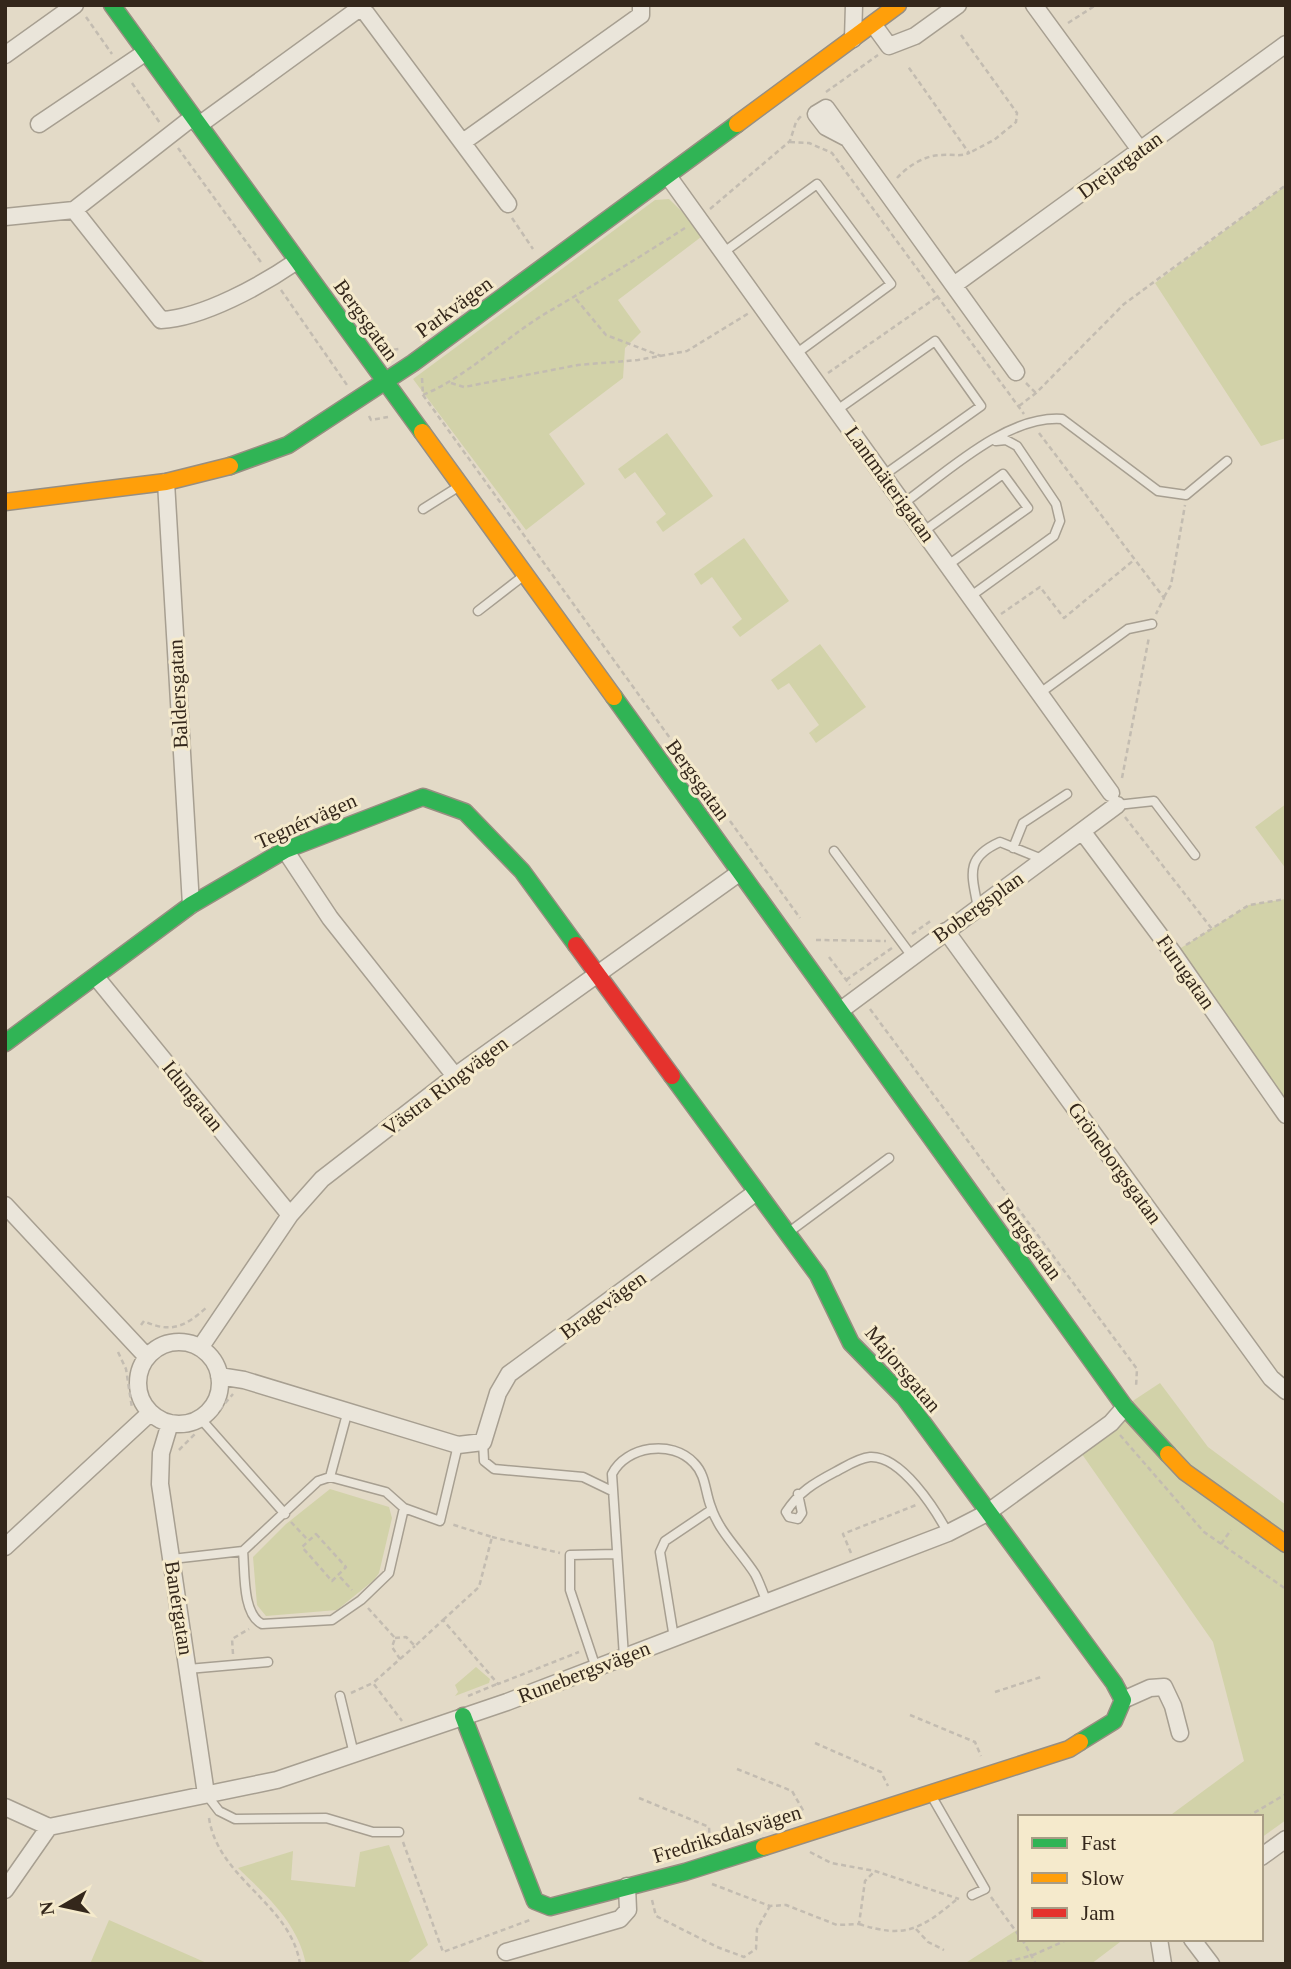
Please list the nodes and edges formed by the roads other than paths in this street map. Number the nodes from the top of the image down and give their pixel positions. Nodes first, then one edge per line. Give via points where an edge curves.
1 (112, 5) edge
2 (642, 5) edge
3 (854, 5) edge
4 (898, 5) edge
5 (958, 5) edge
6 (1034, 5) edge
7 (362, 6) edge
8 (80, 10) edge
9 (873, 24) junction
10 (853, 39) junction
11 (1286, 44) edge
12 (146, 52) junction
13 (5, 55) edge
14 (196, 121) junction
15 (39, 124) dead end
16 (847, 138) dead end
17 (463, 142) junction
18 (1140, 150) junction
19 (668, 176) junction
20 (508, 204) road end
21 (74, 210) junction
22 (5, 217) edge
23 (724, 252) junction
24 (297, 261) junction
25 (954, 285) junction
26 (797, 353) junction
27 (1016, 372) dead end
28 (385, 381) junction
29 (837, 410) junction
30 (991, 441) junction
31 (1227, 461) dead end
32 (884, 475) junction
33 (166, 482) junction
34 (460, 485) junction
35 (5, 502) edge
36 (904, 503) junction
37 (423, 509) dead end
38 (924, 531) junction
39 (948, 565) junction
40 (525, 575) junction
41 (971, 596) junction
42 (478, 611) dead end
43 (1152, 624) road end
44 (1040, 693) junction
45 (1067, 794) dead end
46 (1114, 799) junction
47 (1082, 831) junction
48 (1013, 848) junction
49 (285, 850) junction
50 (834, 851) dead end
51 (1195, 855) dead end
52 (1044, 859) junction
53 (739, 873) junction
54 (191, 905) junction
55 (978, 908) junction
56 (946, 931) junction
57 (911, 955) junction
58 (598, 973) junction
59 (96, 977) junction
60 (841, 1010) junction
61 (5, 1042) edge
62 (455, 1076) junction
63 (1286, 1115) edge
64 (889, 1158) dead end
65 (755, 1193) junction
66 (5, 1205) edge
67 (290, 1215) junction
68 (787, 1234) junction
69 (200, 1348) junction
70 (147, 1357) junction
71 (219, 1377) junction
72 (1286, 1391) edge
73 (1125, 1407) junction
74 (150, 1413) junction
75 (347, 1414) junction
76 (200, 1418) junction
77 (170, 1423) junction
78 (483, 1441) junction
79 (457, 1445) junction
80 (330, 1477) junction
81 (612, 1491) junction
82 (798, 1494) dead end
83 (404, 1508) junction
84 (711, 1510) junction
85 (987, 1513) junction
86 (285, 1514) junction
87 (948, 1533) junction
88 (1286, 1544) edge
89 (5, 1547) edge
90 (243, 1551) junction
91 (617, 1553) junction
92 (172, 1559) junction
93 (768, 1604) junction
94 (674, 1638) junction
95 (624, 1657) junction
96 (268, 1662) dead end
97 (596, 1668) junction
98 (188, 1669) junction
99 (340, 1696) road end
100 (1123, 1700) junction
101 (463, 1716) junction
102 (1180, 1733) dead end
103 (354, 1755) junction
104 (206, 1794) junction
105 (931, 1795) junction
106 (5, 1807) edge
107 (49, 1827) junction
108 (399, 1832) road end
109 (1286, 1839) edge
110 (1263, 1856) edge
111 (627, 1886) junction
112 (5, 1890) edge
113 (972, 1895) road end
114 (1159, 1941) edge
115 (1194, 1941) edge
116 (506, 1951) dead end
117 (1163, 1964) edge
118 (1211, 1964) edge

1 - 12 street, Bergsgatan
2 - 17 street via 641,15
3 - 10 street
4 - 9 street, Parkvägen
5 - 9 street via 915,36 889,46
6 - 18 street
7 - 14 street
7 - 17 street
8 - 13 street
9 - 10 street, Parkvägen
10 - 19 street, Parkvägen
11 - 18 street, Drejargatan
12 - 14 street, Bergsgatan
12 - 15 street
14 - 21 street via 169,135
14 - 24 street, Bergsgatan
16 - 25 street
17 - 20 street
18 - 25 street, Drejargatan
19 - 23 street, Lantmäterigatan
19 - 28 street, Parkvägen
21 - 22 street
21 - 24 street via 161,320 181,319 273,278
23 - 26 street, Lantmäterigatan
23 - 26 lane via 817,184 891,285
24 - 28 street, Bergsgatan
25 - 27 street
26 - 29 street, Lantmäterigatan
28 - 33 street, Parkvägen via 288,444 220,469
28 - 34 street, Bergsgatan
29 - 32 street, Lantmäterigatan
29 - 32 lane via 934,341 981,406
30 - 31 lane via 1030,421 1062,419 1158,491 1186,495
30 - 36 lane
30 - 41 lane via 1006,440 1017,446 1056,504 1060,521 1054,536
32 - 36 street, Lantmäterigatan
33 - 35 street, Parkvägen
33 - 54 street, Baldersgatan
34 - 37 lane
34 - 40 street, Bergsgatan
36 - 38 street, Lantmäterigatan
38 - 39 street, Lantmäterigatan
38 - 39 lane via 1003,474 1028,508
39 - 41 street, Lantmäterigatan
40 - 42 lane
40 - 53 street, Bergsgatan
41 - 44 street, Lantmäterigatan
43 - 44 lane via 1129,629
44 - 46 street, Lantmäterigatan
45 - 48 lane via 1023,822
46 - 47 street, Bobergsplan
46 - 51 lane via 1154,801
47 - 52 street, Bobergsplan
47 - 63 street, Furugatan
48 - 52 lane
48 - 55 lane via 1000,842 981,850 971,870
49 - 54 street, Tegnérvägen
49 - 58 street, Tegnérvägen via 423,797 465,812 522,871
49 - 62 street via 330,918
50 - 57 lane
52 - 55 street, Bobergsplan
53 - 58 street, Västra Ringvägen
53 - 60 street, Bergsgatan
54 - 59 street, Tegnérvägen
55 - 56 street, Bobergsplan
56 - 57 street, Bobergsplan
56 - 72 street, Gröneborgsgatan via 1271,1378
57 - 60 street, Bobergsplan
58 - 62 street, Västra Ringvägen
58 - 65 street, Majorsgatan
59 - 61 street, Tegnérvägen
59 - 67 street, Idungatan
60 - 73 street, Bergsgatan
62 - 67 street, Västra Ringvägen via 322,1179
64 - 68 lane
65 - 68 street, Majorsgatan
65 - 78 street, Bragevägen via 509,1374
66 - 70 street
67 - 69 street, Västra Ringvägen
68 - 85 street, Majorsgatan via 818,1275 851,1343 904,1397
69 - 70 street via 166,1344
69 - 71 street via 209,1355
70 - 74 street via 138,1391
71 - 75 street via 244,1380
71 - 76 street via 216,1400
73 - 85 street, Runebergsvägen via 1111,1423
73 - 88 street, Bergsgatan via 1185,1472
74 - 77 street
74 - 89 street
75 - 79 street
75 - 80 lane
76 - 77 street
76 - 86 lane
77 - 92 street, Banérgatan via 160,1484
78 - 79 street
78 - 81 lane via 484,1461 494,1469 583,1477
79 - 83 lane via 440,1521
80 - 83 lane via 386,1492
80 - 86 lane via 318,1481
81 - 84 lane via 612,1474 631,1453 666,1449 681,1453 702,1472
81 - 91 lane
82 - 87 lane via 869,1457 886,1460 929,1500
83 - 90 lane via 389,1573 332,1620 271,1625 255,1621
84 - 93 lane via 756,1576
84 - 94 lane via 665,1541 660,1552
85 - 87 street, Runebergsvägen
85 - 100 street, Majorsgatan via 1057,1602
86 - 90 lane
87 - 93 street, Runebergsvägen
90 - 92 lane
91 - 95 lane
91 - 97 lane via 570,1555 570,1590
92 - 98 street, Banérgatan
93 - 94 street, Runebergsvägen
94 - 95 street, Runebergsvägen
95 - 97 street, Runebergsvägen
96 - 98 lane
97 - 101 street, Runebergsvägen
98 - 104 street, Banérgatan
99 - 103 lane
100 - 102 street via 1164,1687
100 - 105 street, Fredriksdalsvägen via 1114,1721 1069,1749
101 - 103 street, Runebergsvägen
101 - 111 street, Fredriksdalsvägen via 535,1901 550,1907
103 - 104 street, Runebergsvägen via 277,1780
104 - 107 street, Runebergsvägen
104 - 108 lane via 219,1811 235,1819 326,1818 373,1832
105 - 111 street, Fredriksdalsvägen
105 - 113 lane via 985,1889
106 - 107 street
107 - 112 street
109 - 110 street
111 - 116 street via 628,1910 620,1919
114 - 117 street
115 - 118 street

